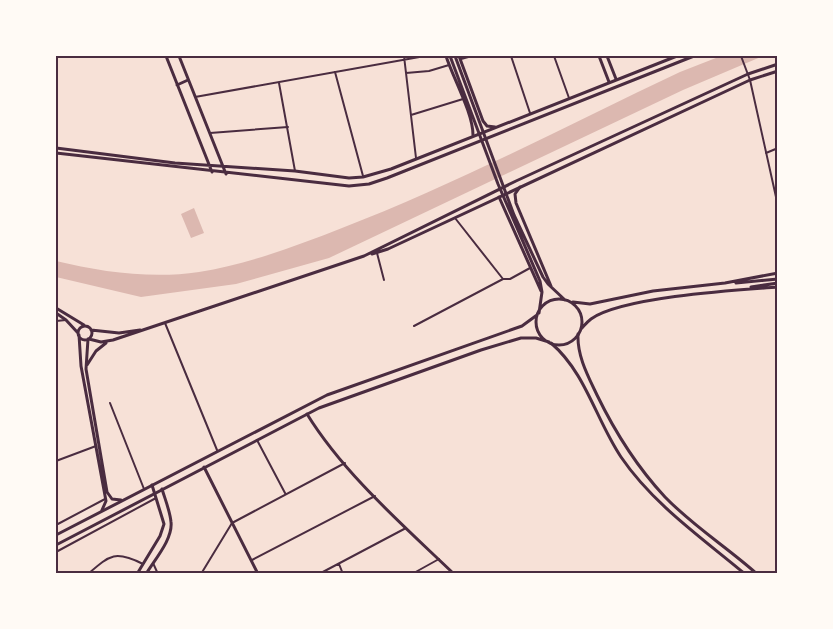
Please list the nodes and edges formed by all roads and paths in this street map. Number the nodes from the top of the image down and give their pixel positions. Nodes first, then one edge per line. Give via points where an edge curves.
1 (166, 56) edge
2 (178, 56) edge
3 (404, 56) edge
4 (425, 56) edge
5 (448, 56) edge
6 (472, 56) edge
7 (511, 56) edge
8 (554, 56) edge
9 (599, 56) edge
10 (607, 56) edge
11 (677, 56) edge
12 (694, 56) edge
13 (741, 56) edge
14 (458, 57) edge
15 (670, 59) junction
16 (404, 60) junction
17 (680, 61) junction
18 (777, 64) edge
19 (451, 65) junction
20 (672, 65) junction
21 (777, 71) edge
22 (335, 72) junction
23 (406, 73) junction
24 (748, 74) junction
25 (616, 79) junction
26 (188, 80) junction
27 (750, 80) junction
28 (609, 82) junction
29 (279, 83) junction
30 (177, 85) junction
31 (594, 88) junction
32 (596, 95) junction
33 (195, 97) junction
34 (569, 98) junction
35 (463, 99) junction
36 (530, 113) junction
37 (411, 115) junction
38 (288, 127) junction
39 (495, 128) junction
40 (209, 133) junction
41 (473, 135) junction
42 (56, 148) edge
43 (777, 148) edge
44 (56, 153) edge
45 (766, 153) junction
46 (416, 158) junction
47 (210, 166) junction
48 (223, 167) junction
49 (278, 170) junction
50 (295, 171) junction
51 (212, 172) junction
52 (382, 172) junction
53 (226, 174) junction
54 (363, 177) junction
55 (355, 178) junction
56 (278, 179) junction
57 (383, 179) junction
58 (777, 179) edge
59 (516, 181) junction
60 (772, 181) junction
61 (354, 186) junction
62 (520, 187) junction
63 (496, 191) junction
64 (498, 197) junction
65 (777, 206) edge
66 (455, 218) junction
67 (377, 252) junction
68 (364, 256) junction
69 (533, 265) junction
70 (777, 273) edge
71 (503, 279) junction
72 (384, 280) dead end
73 (767, 282) junction
74 (725, 283) junction
75 (777, 283) edge
76 (554, 290) junction
77 (735, 291) junction
78 (565, 300) junction
79 (573, 302) junction
80 (56, 308) edge
81 (56, 313) edge
82 (538, 314) junction
83 (66, 320) junction
84 (56, 321) edge
85 (165, 323) junction
86 (86, 326) junction
87 (414, 326) dead end
88 (148, 329) junction
89 (581, 329) junction
90 (91, 330) junction
91 (78, 334) junction
92 (579, 334) junction
93 (88, 339) junction
94 (108, 341) junction
95 (550, 342) junction
96 (86, 369) junction
97 (327, 395) junction
98 (110, 403) dead end
99 (330, 404) junction
100 (288, 414) junction
101 (308, 414) junction
102 (291, 423) junction
103 (257, 440) junction
104 (98, 446) junction
105 (217, 450) junction
106 (56, 461) edge
107 (345, 463) junction
108 (204, 467) junction
109 (152, 485) junction
110 (144, 489) junction
111 (162, 489) junction
112 (139, 492) junction
113 (154, 493) junction
114 (285, 494) junction
115 (375, 496) junction
116 (156, 498) junction
117 (105, 500) junction
118 (123, 500) junction
119 (141, 500) junction
120 (97, 514) junction
121 (232, 523) junction
122 (56, 525) edge
123 (406, 528) junction
124 (161, 533) junction
125 (56, 535) edge
126 (168, 537) junction
127 (56, 545) edge
128 (56, 552) edge
129 (732, 552) junction
130 (727, 558) junction
131 (251, 560) junction
132 (439, 560) junction
133 (153, 562) junction
134 (143, 564) junction
135 (339, 564) junction
136 (204, 568) junction
137 (139, 569) junction
138 (88, 573) edge
139 (137, 573) edge
140 (146, 573) edge
141 (158, 573) edge
142 (201, 573) edge
143 (207, 573) edge
144 (258, 573) edge
145 (320, 573) edge
146 (343, 573) edge
147 (412, 573) edge
148 (454, 573) edge
149 (745, 573) edge
150 (758, 573) edge

1 - 30 main road
2 - 26 main road
3 - 16 street
4 - 16 street
5 - 19 main road
6 - 14 street
7 - 36 street
8 - 34 street
9 - 28 main road
10 - 25 main road
11 - 15 main road
11 - 17 street
12 - 17 main road
13 - 24 street
14 - 39 main road via 482,119
14 - 69 main road
15 - 20 main road via 674,60
15 - 25 main road
16 - 22 street
16 - 23 street
17 - 20 main road
18 - 24 main road
19 - 23 street
19 - 35 main road
19 - 69 main road
20 - 32 main road
21 - 27 main road
22 - 29 street
22 - 54 street
23 - 37 street
24 - 27 street
24 - 59 main road
25 - 28 main road
26 - 30 main road
26 - 33 main road
27 - 45 street
27 - 62 main road
28 - 31 main road
29 - 33 street
29 - 38 street
30 - 47 main road
31 - 32 main road
31 - 34 main road
32 - 57 main road
33 - 40 main road
34 - 36 main road
35 - 37 street
35 - 41 main road
36 - 39 main road
37 - 46 street
38 - 40 street
38 - 50 street
39 - 41 main road
40 - 48 main road
41 - 46 main road
42 - 47 main road
43 - 45 street
44 - 51 main road
45 - 60 street
46 - 52 main road
47 - 48 main road
47 - 51 main road
48 - 49 main road
48 - 53 main road
49 - 50 main road
49 - 56 main road
50 - 55 main road
51 - 53 main road
52 - 54 main road
52 - 57 main road
53 - 56 main road
54 - 55 main road
55 - 61 main road
56 - 61 main road
57 - 61 main road
58 - 60 street
59 - 62 main road
59 - 63 main road
60 - 65 street
62 - 64 main road
62 - 76 main road via 515,194 516,203
63 - 64 main road
63 - 68 main road
64 - 66 main road
64 - 69 main road
66 - 67 main road
66 - 71 street
67 - 68 main road
67 - 72 street
68 - 85 main road
69 - 71 street
69 - 76 main road
69 - 82 main road via 540,281
70 - 74 main road
71 - 87 street
73 - 74 main road
73 - 75 main road
73 - 77 main road
74 - 79 main road via 653,291 590,304
75 - 77 main road
76 - 78 main road
77 - 89 main road via 613,309
78 - 79 main road
78 - 82 main road via 551,302
79 - 89 main road via 581,312
80 - 86 main road
81 - 83 main road
82 - 95 main road via 538,331
82 - 97 main road via 522,327
83 - 84 street
83 - 91 main road
85 - 88 main road
85 - 105 street
86 - 90 main road
86 - 91 main road
88 - 90 main road via 119,333
88 - 94 main road
89 - 92 main road
90 - 93 main road
91 - 93 main road
91 - 104 main road
92 - 95 main road via 569,342
92 - 129 main road via 579,353 593,386 641,469 681,512
93 - 94 main road
93 - 96 main road
94 - 96 main road via 93,354
95 - 99 main road via 521,338
95 - 130 main road via 575,369 604,428 633,473 665,508
96 - 104 main road
97 - 99 main road
97 - 100 main road
98 - 110 street
99 - 101 main road
100 - 102 main road
100 - 105 main road
101 - 102 main road
101 - 107 main road
102 - 103 main road
103 - 108 main road
103 - 114 street
104 - 106 street
104 - 117 main road
104 - 118 main road via 108,494 113,500
105 - 109 main road
107 - 114 street
107 - 115 main road
108 - 111 main road
108 - 121 main road
109 - 110 main road
109 - 113 main road
110 - 112 main road
111 - 113 main road
111 - 126 main road via 171,520
112 - 118 main road
112 - 119 main road via 143,495
113 - 116 main road
113 - 119 main road
114 - 121 street
115 - 123 main road
115 - 131 street
116 - 124 main road via 164,520
116 - 128 street
117 - 120 main road
117 - 122 street
118 - 120 main road
119 - 127 main road
120 - 125 main road
121 - 131 main road
121 - 136 street
123 - 132 main road
123 - 135 street
124 - 126 main road
124 - 134 main road
126 - 133 main road
129 - 130 main road
129 - 150 main road
130 - 149 main road
131 - 144 main road
132 - 147 street
132 - 148 main road
133 - 140 main road
133 - 141 street
134 - 137 main road
134 - 138 street via 112,555
135 - 145 street
135 - 146 street
136 - 142 street
136 - 143 street
137 - 139 main road
137 - 140 main road

